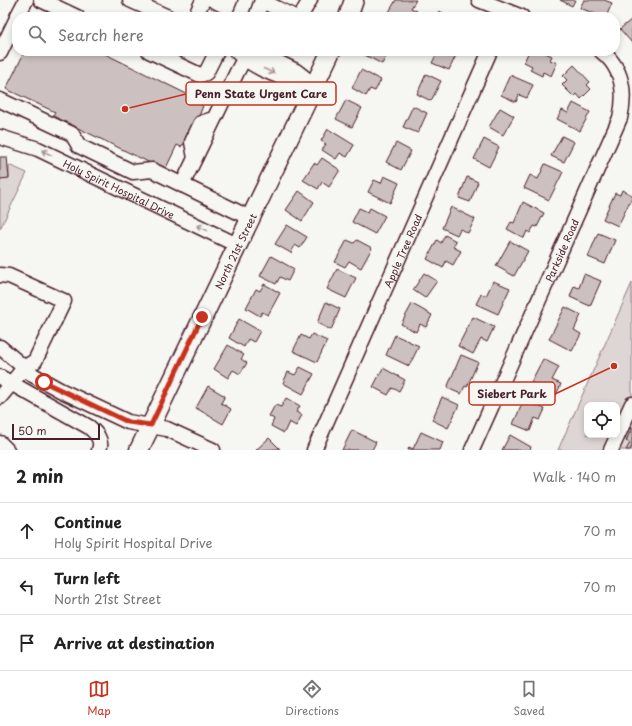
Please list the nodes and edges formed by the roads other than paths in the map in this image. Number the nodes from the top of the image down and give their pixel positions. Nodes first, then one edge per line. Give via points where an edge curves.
1 (26, 0) edge
2 (41, 0) edge
3 (130, 0) edge
4 (203, 0) edge
5 (213, 0) edge
6 (230, 0) edge
7 (304, 0) edge
8 (310, 0) edge
9 (479, 0) edge
10 (262, 1) edge
11 (20, 12) edge
12 (66, 12) edge
13 (157, 12) edge
14 (197, 12) edge
15 (258, 12) edge
16 (285, 12) edge
17 (301, 12) edge
18 (303, 12) edge
19 (503, 12) edge
20 (12, 28) edge
21 (0, 53) edge
22 (160, 56) edge
23 (214, 56) edge
24 (244, 56) edge
25 (248, 56) edge
26 (264, 56) edge
27 (328, 56) edge
28 (488, 56) edge
29 (606, 56) edge
30 (284, 58) edge
31 (314, 85) junction
32 (0, 100) edge
33 (0, 137) edge
34 (182, 185) junction
35 (250, 218) junction
36 (237, 245) junction
37 (0, 276) edge
38 (0, 347) edge
39 (24, 368) junction
40 (6, 381) edge
41 (0, 397) edge
42 (632, 404) edge
43 (151, 425) junction
44 (0, 443) edge
45 (7, 450) edge
46 (100, 450) edge
47 (139, 450) edge
48 (212, 450) edge
49 (314, 450) edge
50 (472, 450) edge
51 (611, 450) edge

1 - 11 street
2 - 12 street
3 - 13 street
4 - 14 street
5 - 6 street via 227,7
7 - 17 street
8 - 18 street
9 - 19 street
10 - 15 street
10 - 16 street
20 - 21 street
22 - 23 street via 200,75 206,73
24 - 34 street
25 -> 31 street via 291,81
26 - 30 street
27 - 31 main road, North 21st Street
28 - 49 street, Apple Tree Road
29 - 50 street, Parkside Road via 620,77 623,98 620,118
30 - 31 street
31 - 35 main road, North 21st Street
32 - 34 street via 72,134 79,146 133,172 152,170
36 -> 33 street, Holy Spirit Hospital Drive via 38,149
34 - 35 street
35 - 36 main road, North 21st Street
36 - 43 main road, North 21st Street
37 - 39 street via 9,276 64,301 34,361
38 - 39 street
39 - 40 street
39 - 43 street via 60,390 128,422
40 - 41 street
40 - 46 street via 89,427 99,437
42 - 51 street
43 - 47 main road, North 21st Street
43 - 48 street
44 - 45 street

